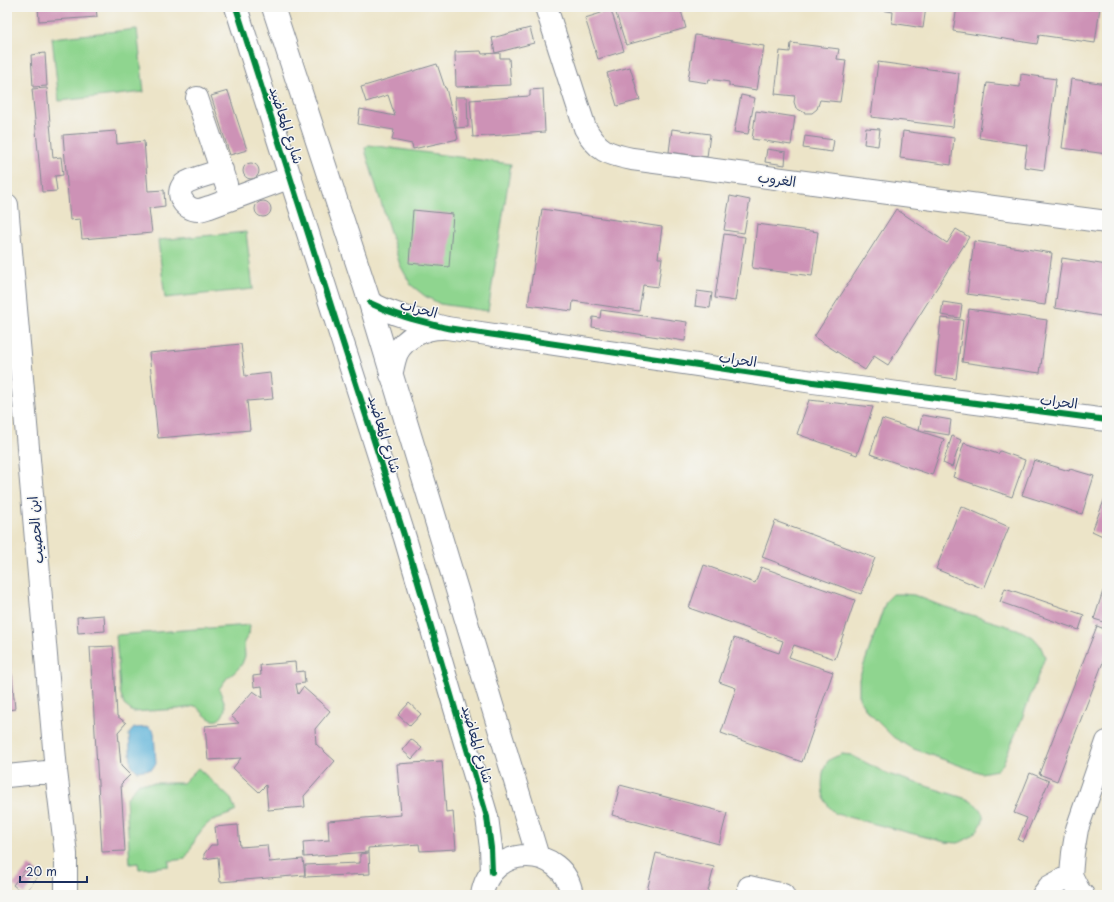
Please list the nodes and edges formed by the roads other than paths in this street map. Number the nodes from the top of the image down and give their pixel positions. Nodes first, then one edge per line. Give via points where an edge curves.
1 (236, 7) edge
2 (273, 7) edge
3 (546, 7) edge
4 (197, 98) dead end
5 (222, 170) junction
6 (291, 177) junction
7 (232, 198) junction
8 (7, 205) edge
9 (1107, 222) edge
10 (370, 303) junction
11 (12, 312) edge
12 (447, 328) junction
13 (391, 375) junction
14 (1107, 420) edge
15 (1107, 742) edge
16 (56, 771) junction
17 (7, 776) edge
18 (66, 854) junction
19 (538, 857) junction
20 (1071, 876) junction
21 (486, 883) edge
22 (749, 887) dead end
23 (66, 895) edge
24 (76, 895) edge
25 (464, 895) edge
26 (572, 895) edge
27 (783, 895) edge
28 (1042, 895) edge
29 (1083, 895) edge

1 - 6 street, شارع المعاضيد
2 - 10 street, شارع المعاضيد
3 - 9 street, الغروب via 585,128 599,148 612,155
4 - 5 street
5 - 7 street
5 - 7 street via 186,183 181,188 180,196 184,204 198,210
6 - 7 street
6 - 21 street, شارع المعاضيد via 405,538 485,810 491,848
8 - 11 street, ابن الحصيب
10 - 12 street, الحراب via 408,319
10 - 13 street, شارع المعاضيد
11 - 16 street, ابن الحصيب
12 - 13 street, الحراب via 428,329 405,342 397,353
12 - 14 street, الحراب via 813,382
13 - 19 street, شارع المعاضيد
15 - 20 street via 1077,829
16 - 17 street
16 - 18 street, ابن الحصيب
18 - 23 street, ابن الحصيب
18 - 24 street, ابن الحصيب
19 - 21 street via 516,857 505,861
19 - 26 street via 562,872
20 - 28 street via 1049,887
20 - 29 street
21 - 25 street
22 - 27 street

